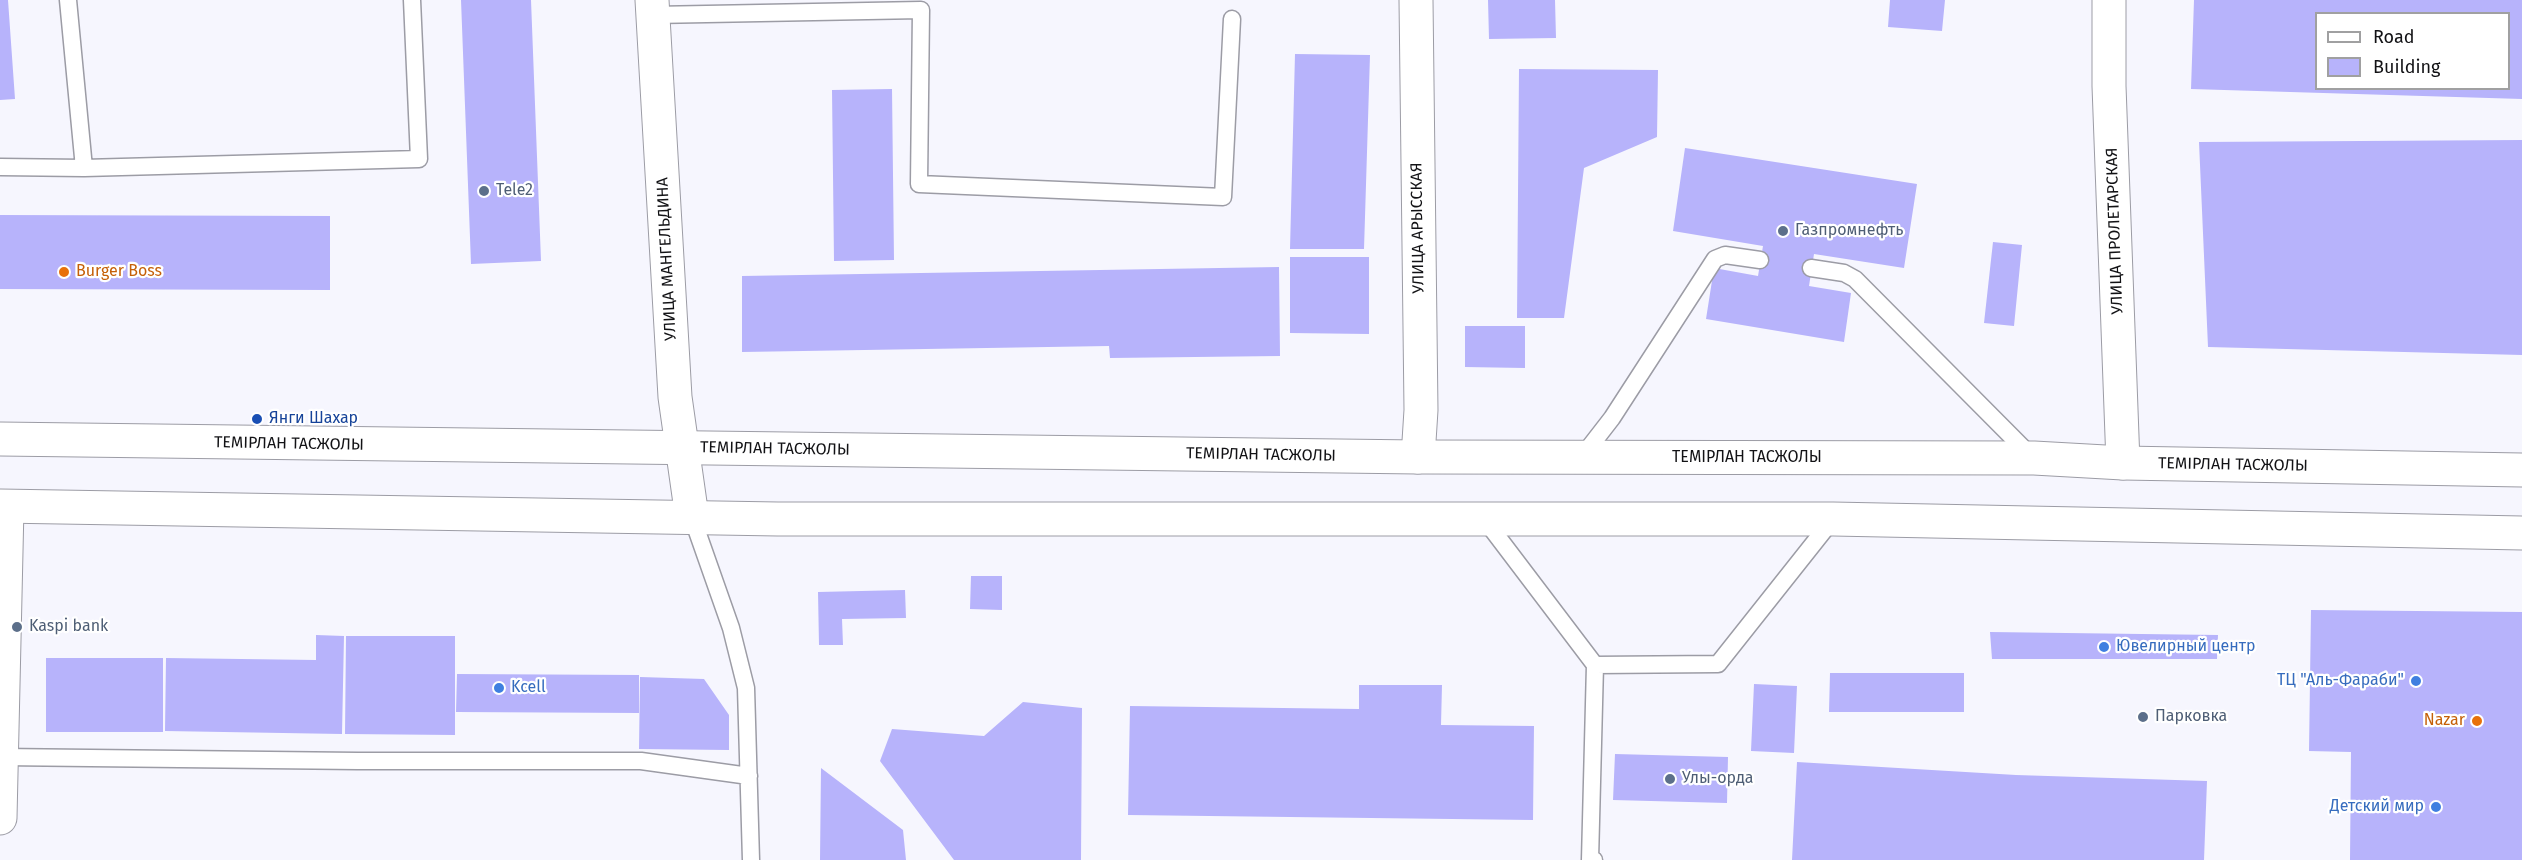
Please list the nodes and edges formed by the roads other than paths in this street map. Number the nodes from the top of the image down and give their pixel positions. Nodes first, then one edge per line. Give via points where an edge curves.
1 (68, 0) edge
2 (412, 0) edge
3 (1416, 0) edge
4 (2109, 0) edge
5 (652, 7) edge
6 (1232, 19) dead end
7 (0, 167) edge
8 (84, 168) junction
9 (1760, 260) dead end
10 (1811, 268) dead end
11 (0, 439) edge
12 (681, 448) junction
13 (1419, 457) junction
14 (1581, 458) junction
15 (2034, 458) junction
16 (2123, 463) junction
17 (2522, 470) edge
18 (3, 507) edge
19 (692, 517) junction
20 (1833, 519) junction
21 (1485, 520) junction
22 (2522, 533) edge
23 (1595, 665) junction
24 (1, 757) edge
25 (749, 776) junction
26 (0, 818) edge
27 (751, 860) edge
28 (1594, 860) edge

1 - 8 lane
2 - 8 lane via 419,159
3 - 13 main road, УЛИЦА АРЫССКАЯ
4 - 16 main road, УЛИЦА ПРОЛЕТАРСКАЯ
5 - 6 lane via 921,10 920,184 1223,197
5 - 12 main road, УЛИЦА МАНГЕЛЬДИНА
7 - 8 lane
9 - 14 lane via 1725,255 1715,259 1612,418
10 - 15 lane via 1844,273 1854,279
11 - 12 main road, ТЕМІРЛАН ТАСЖОЛЫ
12 - 13 main road, ТЕМІРЛАН ТАСЖОЛЫ
12 - 19 main road, УЛИЦА МАНГЕЛЬДИНА
13 - 14 main road, ТЕМІРЛАН ТАСЖОЛЫ
14 - 15 main road, ТЕМІРЛАН ТАСЖОЛЫ
15 - 16 main road, ТЕМІРЛАН ТАСЖОЛЫ
16 - 17 main road, ТЕМІРЛАН ТАСЖОЛЫ
18 - 19 main road
18 - 24 main road
19 - 21 main road
19 - 25 lane via 746,688
20 - 21 main road
20 - 22 main road
20 - 23 lane via 1718,664
21 - 23 lane
23 - 28 lane via 1590,860
24 - 25 lane via 641,761
24 - 26 main road
25 - 27 lane

